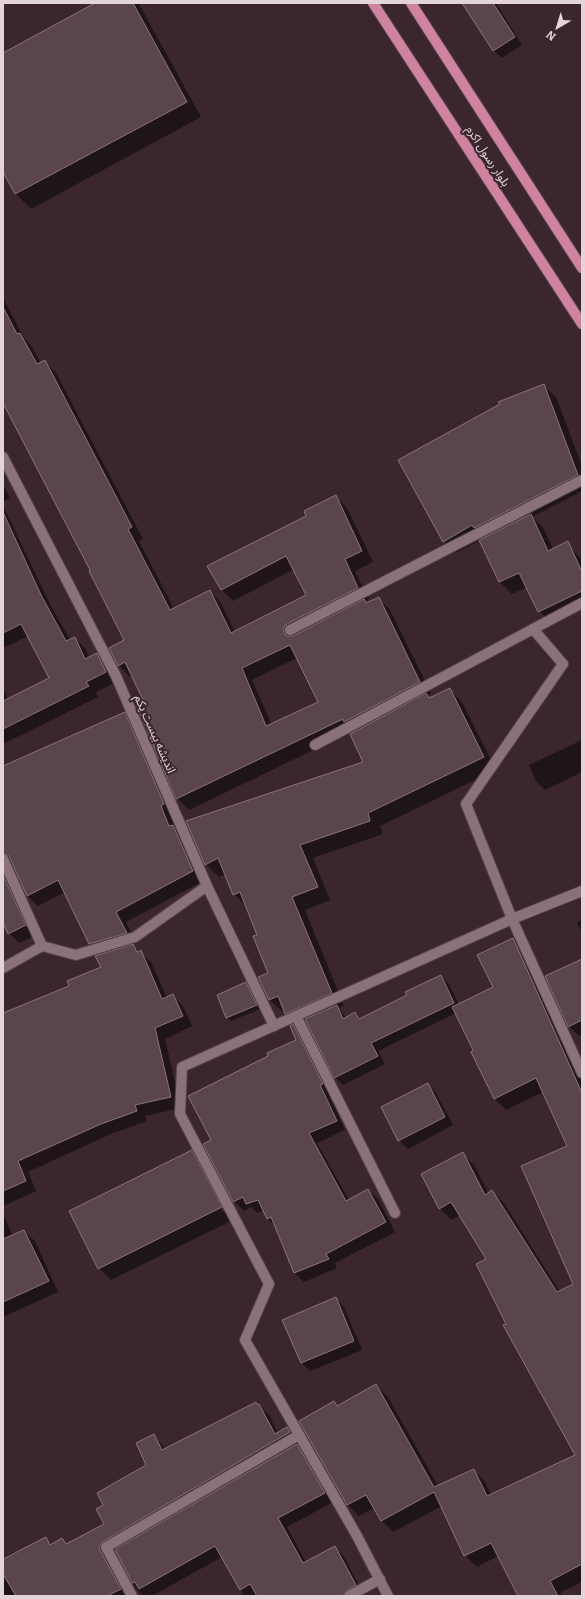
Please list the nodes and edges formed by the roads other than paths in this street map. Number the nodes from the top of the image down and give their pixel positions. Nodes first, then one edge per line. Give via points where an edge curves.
1 (373, 3) edge
2 (411, 3) edge
3 (582, 268) edge
4 (582, 324) edge
5 (3, 456) edge
6 (582, 480) edge
7 (582, 603) edge
8 (533, 629) junction
9 (290, 630) dead end
10 (315, 745) dead end
11 (3, 859) edge
12 (207, 886) junction
13 (582, 891) edge
14 (512, 919) junction
15 (42, 946) junction
16 (3, 968) edge
17 (296, 1016) junction
18 (274, 1026) junction
19 (582, 1073) edge
20 (395, 1213) dead end
21 (299, 1435) junction
22 (380, 1579) junction
23 (132, 1596) edge
24 (350, 1596) edge
25 (388, 1596) edge

1 - 4 main road, بلوار رسول اکرم
2 - 3 main road, بلوار رسول اکرم
5 - 12 street, اندیشه بیست یکم via 116,676
6 - 9 street
7 - 8 street
8 - 10 street
8 - 14 street via 563,664 466,804
11 - 15 street
12 - 15 street via 135,937 76,955
12 - 18 street, اندیشه بیست یکم
13 - 14 street
14 - 17 street
14 - 19 street
15 - 16 street
17 - 18 street
17 - 20 street
18 - 21 street via 182,1067 180,1114 270,1284 245,1340
21 - 22 street
21 - 23 street via 106,1547
22 - 24 street
22 - 25 street

